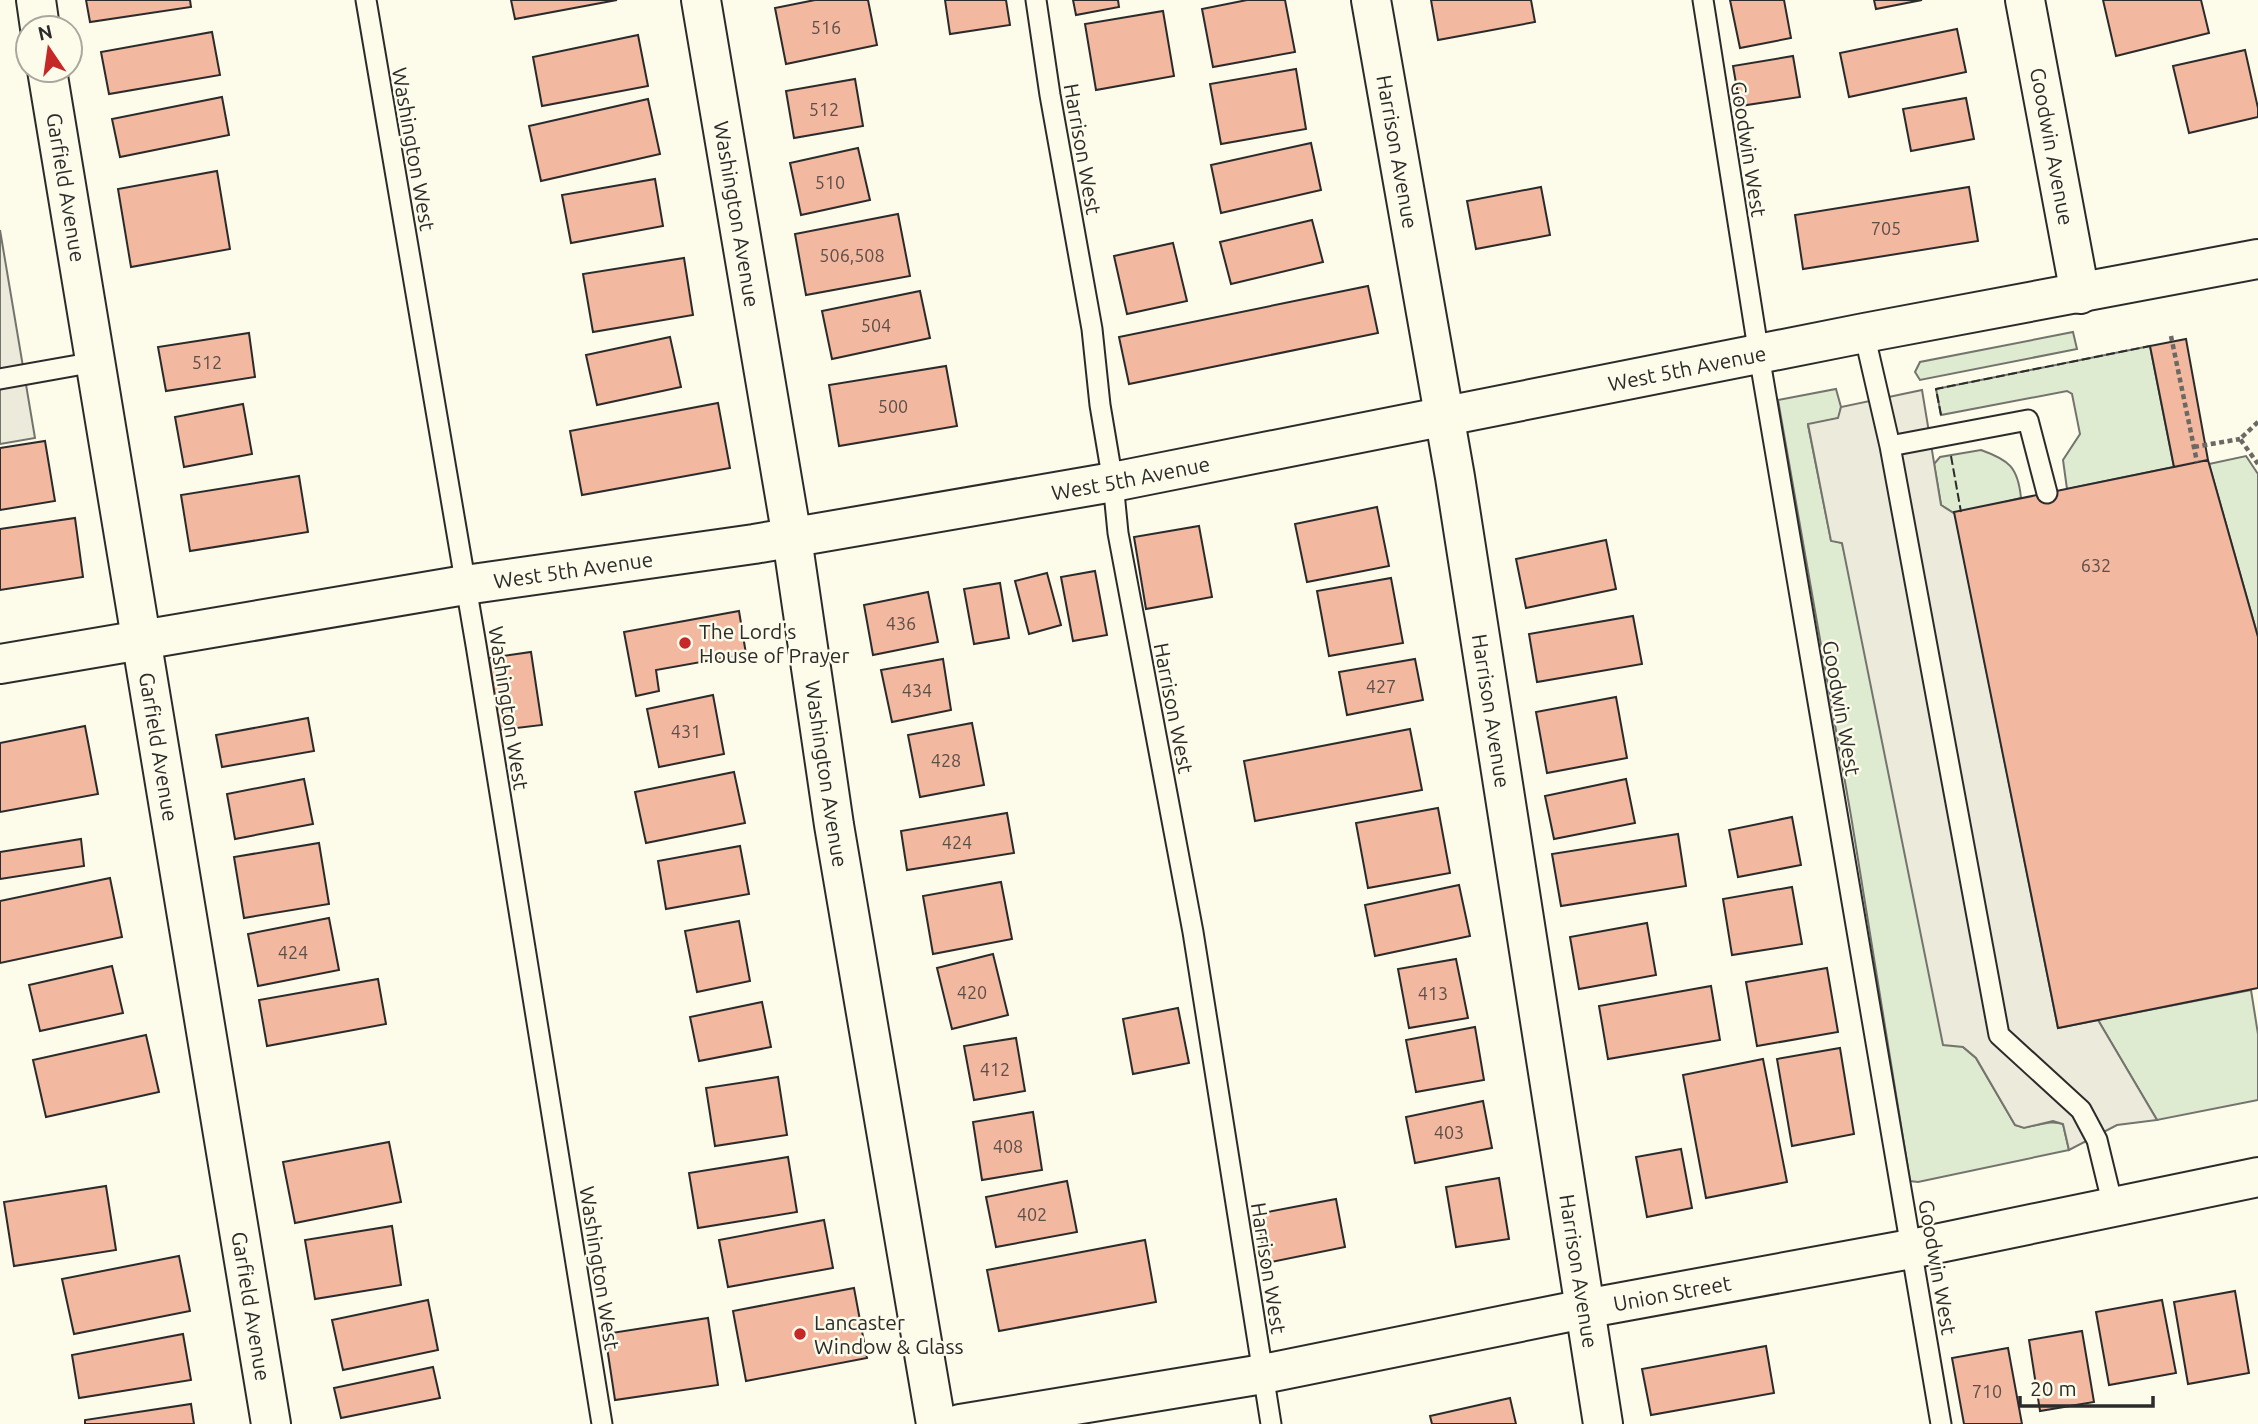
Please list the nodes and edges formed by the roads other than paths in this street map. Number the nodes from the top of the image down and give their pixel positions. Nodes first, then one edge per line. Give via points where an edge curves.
1 (366, 0) edge
2 (701, 0) edge
3 (1036, 0) edge
4 (1371, 0) edge
5 (1703, 0) edge
6 (2025, 0) edge
7 (49, 84) edge
8 (2258, 259) edge
9 (2080, 294) junction
10 (1864, 333) junction
11 (1759, 355) junction
12 (95, 362) junction
13 (1, 375) edge
14 (1444, 417) junction
15 (1890, 446) junction
16 (1113, 482) junction
17 (2047, 493) dead end
18 (792, 538) junction
19 (465, 584) junction
20 (141, 639) junction
21 (0, 664) edge
22 (2258, 1177) edge
23 (2113, 1206) junction
24 (1911, 1249) junction
25 (1584, 1309) junction
26 (1263, 1374) junction
27 (271, 1424) edge
28 (602, 1424) edge
29 (936, 1424) edge
30 (960, 1424) edge
31 (1271, 1424) edge
32 (1603, 1424) edge
33 (1941, 1424) edge

1 - 19 lane, Washington West
2 - 18 street, Washington Avenue
3 - 16 lane, Harrison West via 1092,328
4 - 14 street, Harrison Avenue
5 - 11 lane, Goodwin West
6 - 9 street, Goodwin Avenue
7 - 12 street, Garfield Avenue
8 - 9 street, West 5th Avenue
9 - 10 street, West 5th Avenue
10 - 11 street, West 5th Avenue
10 - 15 lane
11 - 14 street, West 5th Avenue
11 - 24 lane, Goodwin West
12 - 13 lane
12 - 20 street, Garfield Avenue
14 - 16 street, West 5th Avenue
14 - 25 street, Harrison Avenue
15 - 17 lane via 2028,420
15 - 23 lane via 1999,1035 2081,1110 2097,1140
16 - 18 street, West 5th Avenue
16 - 26 lane, Harrison West via 1118,533 1193,932
18 - 19 street, West 5th Avenue
18 - 29 street, Washington Avenue via 834,825
19 - 20 street, West 5th Avenue
19 - 28 lane, Washington West
20 - 21 street, West 5th Avenue
20 - 27 street, Garfield Avenue
22 - 23 street, Union Street
23 - 24 street, Union Street
24 - 25 street, Union Street
24 - 33 lane, Goodwin West
25 - 26 street, Union Street
25 - 32 street, Harrison Avenue
26 - 30 street, Union Street
26 - 31 lane, Harrison West

